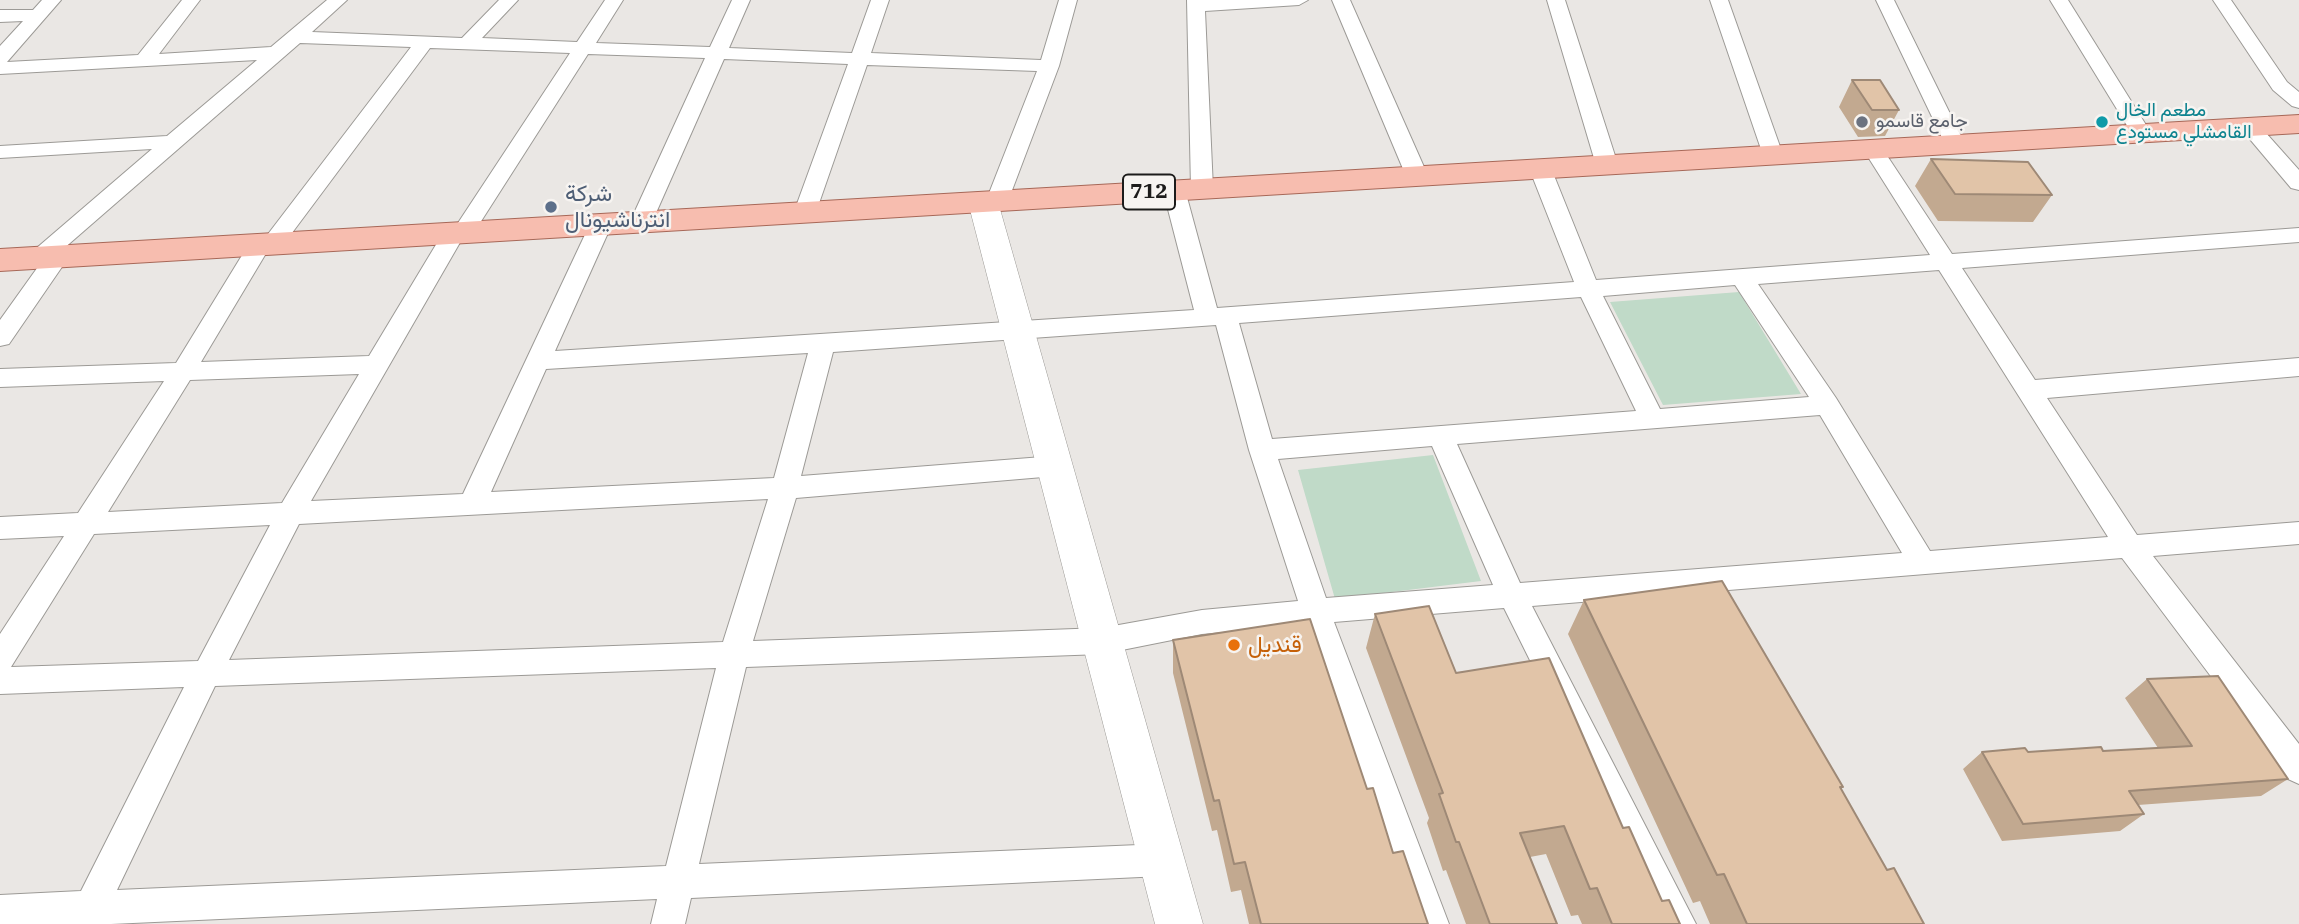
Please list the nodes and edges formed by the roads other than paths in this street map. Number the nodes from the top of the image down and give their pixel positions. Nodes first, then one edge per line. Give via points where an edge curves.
1 (52, 0) edge
2 (191, 0) edge
3 (338, 0) edge
4 (509, 0) edge
5 (614, 0) edge
6 (741, 0) edge
7 (880, 0) edge
8 (1068, 0) edge
9 (1299, 0) edge
10 (1341, 0) edge
11 (1556, 0) edge
12 (1719, 0) edge
13 (1885, 0) edge
14 (2059, 0) edge
15 (2222, 0) edge
16 (1196, 3) edge
17 (38, 15) junction
18 (0, 16) edge
19 (296, 37) junction
20 (424, 43) junction
21 (465, 44) junction
22 (582, 49) junction
23 (275, 53) junction
24 (715, 53) junction
25 (0, 58) edge
26 (859, 58) junction
27 (144, 60) junction
28 (1049, 66) junction
29 (0, 68) edge
30 (2299, 102) edge
31 (2299, 124) edge
32 (2250, 127) junction
33 (2141, 133) junction
34 (174, 142) junction
35 (1955, 144) junction
36 (1873, 149) junction
37 (0, 152) edge
38 (1773, 155) junction
39 (1607, 164) junction
40 (1540, 169) junction
41 (1417, 176) junction
42 (2299, 183) edge
43 (1188, 189) junction
44 (990, 201) junction
45 (806, 212) junction
46 (641, 222) junction
47 (601, 224) junction
48 (458, 232) junction
49 (2299, 235) edge
50 (266, 244) junction
51 (49, 257) junction
52 (0, 260) edge
53 (1945, 264) junction
54 (1742, 278) junction
55 (1588, 288) junction
56 (1216, 315) junction
57 (1018, 332) junction
58 (0, 338) edge
59 (823, 342) junction
60 (538, 360) junction
61 (377, 365) junction
62 (2299, 367) edge
63 (183, 372) junction
64 (0, 379) edge
65 (2030, 390) junction
66 (1827, 405) junction
67 (1652, 418) junction
68 (1440, 436) junction
69 (1262, 450) junction
70 (1055, 466) junction
71 (785, 488) junction
72 (472, 504) junction
73 (291, 512) junction
74 (84, 523) junction
75 (0, 528) edge
76 (2299, 533) edge
77 (2129, 546) junction
78 (1923, 564) junction
79 (1511, 594) junction
80 (1316, 611) junction
81 (1102, 641) junction
82 (734, 655) junction
83 (0, 659) edge
84 (206, 674) junction
85 (0, 681) edge
86 (2287, 735) edge
87 (2299, 769) edge
88 (1161, 860) junction
89 (680, 882) junction
90 (0, 912) edge
91 (87, 916) edge
92 (668, 924) edge
93 (1179, 924) edge
94 (1432, 924) edge
95 (1679, 924) edge

1 - 17 street
2 - 27 street
3 - 19 street
4 - 21 street
5 - 22 street
6 - 24 street
7 - 26 street
8 - 28 street
9 - 16 street
10 - 41 street
11 - 39 street
12 - 38 street
13 - 35 street
14 - 33 street
15 - 30 street via 2280,86
16 - 43 street
17 - 18 street
17 - 25 street
19 - 20 street
19 - 23 street
20 - 21 street
20 - 50 street
21 - 22 street
22 - 24 street
22 - 48 street
23 - 27 street
23 - 34 street
24 - 26 street
24 - 46 street
26 - 28 street
26 - 45 street
27 - 29 street
28 - 44 street
31 - 32 main road, 712
32 - 33 main road, 712
32 - 42 street
33 - 35 main road, 712
34 - 37 street
34 - 51 street
35 - 36 main road, 712
36 - 38 main road, 712
36 - 53 street
38 - 39 main road, 712
39 - 40 main road, 712
40 - 41 main road, 712
40 - 55 street
41 - 43 main road, 712
43 - 44 main road, 712
43 - 56 street
44 - 45 main road, 712
44 - 57 street
45 - 46 main road, 712
46 - 47 main road, 712
47 - 48 main road, 712
47 - 60 street
48 - 50 main road, 712
48 - 61 street
49 - 53 street
50 - 51 main road, 712
50 - 63 street
51 - 52 main road, 712
51 - 58 street
53 - 54 street
53 - 65 street
54 - 55 street
54 - 66 street
55 - 56 street
55 - 67 street
56 - 57 street
56 - 69 street
57 - 59 street
57 - 70 street
59 - 60 street
59 - 71 street
60 - 72 street
61 - 63 street
61 - 73 street
62 - 65 street
63 - 64 street
63 - 74 street
65 - 77 street
66 - 67 street
66 - 78 street
67 - 68 street
68 - 69 street
68 - 79 street
69 - 80 street
70 - 71 street
70 - 81 street
71 - 72 street
71 - 82 street
72 - 73 street
73 - 74 street
73 - 84 street
74 - 75 street
74 - 83 street
76 - 77 street
77 - 78 street
77 - 86 street
78 - 79 street via 1716,591
79 - 80 street
79 - 95 street
80 - 81 street via 1202,622
80 - 94 street
81 - 82 street
81 - 88 street
82 - 84 street
82 - 89 street
84 - 85 street
84 - 91 street
86 - 87 street
88 - 89 street
88 - 93 street
89 - 91 street
89 - 92 street
90 - 91 street

